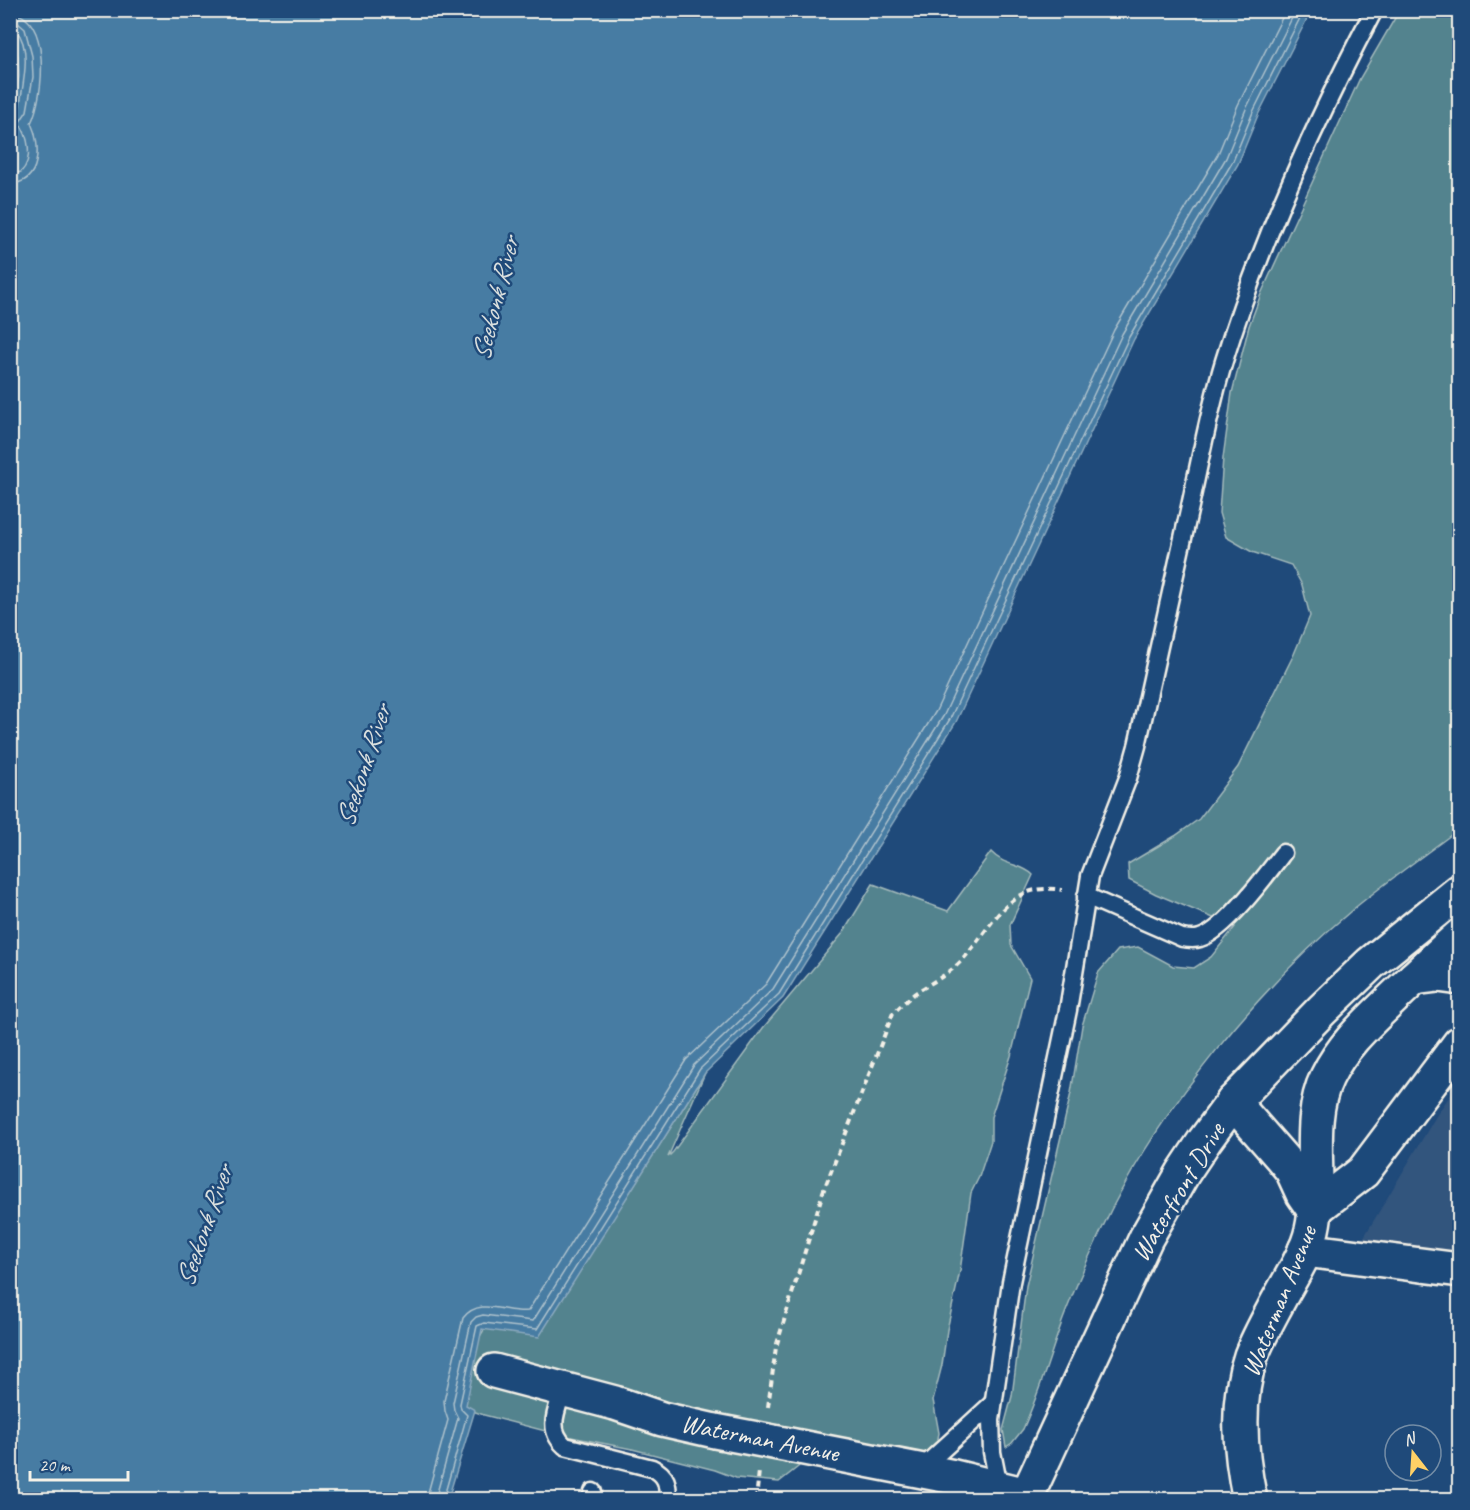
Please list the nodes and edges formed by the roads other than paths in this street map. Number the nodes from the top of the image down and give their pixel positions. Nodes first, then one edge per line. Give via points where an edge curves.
1 (1374, 10) edge
2 (1283, 853) dead end
3 (1460, 891) edge
4 (1086, 896) junction
5 (1460, 936) edge
6 (1413, 978) junction
7 (1460, 978) edge
8 (1460, 1043) edge
9 (1233, 1102) junction
10 (1314, 1210) junction
11 (1305, 1250) junction
12 (1460, 1270) edge
13 (494, 1371) dead end
14 (563, 1390) junction
15 (992, 1404) junction
16 (920, 1470) junction
17 (1017, 1494) edge
18 (668, 1500) edge
19 (1250, 1500) edge

1 - 4 lane via 1297,170 1240,312 1213,404 1137,746
2 - 4 lane via 1247,899 1201,938 1182,938
3 - 9 main road, Waterfront Drive via 1371,963
4 - 15 lane via 1068,1010 1011,1282
5 - 6 main road, Waterman Avenue
6 - 7 main road
6 - 10 main road, Waterman Avenue via 1361,1028 1326,1079 1318,1116
8 - 10 main road via 1363,1172
9 - 10 main road, Waterman Avenue via 1287,1164
9 - 17 main road, Waterfront Drive via 1183,1173 1146,1238
10 - 11 main road, Waterman Avenue
11 - 12 main road
11 - 19 main road, Waterman Avenue via 1262,1331 1246,1372 1241,1428
13 - 14 main road, Waterman Avenue
14 - 16 main road, Waterman Avenue, bridge via 715,1431
14 - 18 lane via 555,1419 557,1438 565,1446 660,1472 666,1478
15 - 16 lane
15 - 17 lane via 991,1434
16 - 17 main road, Waterman Avenue

